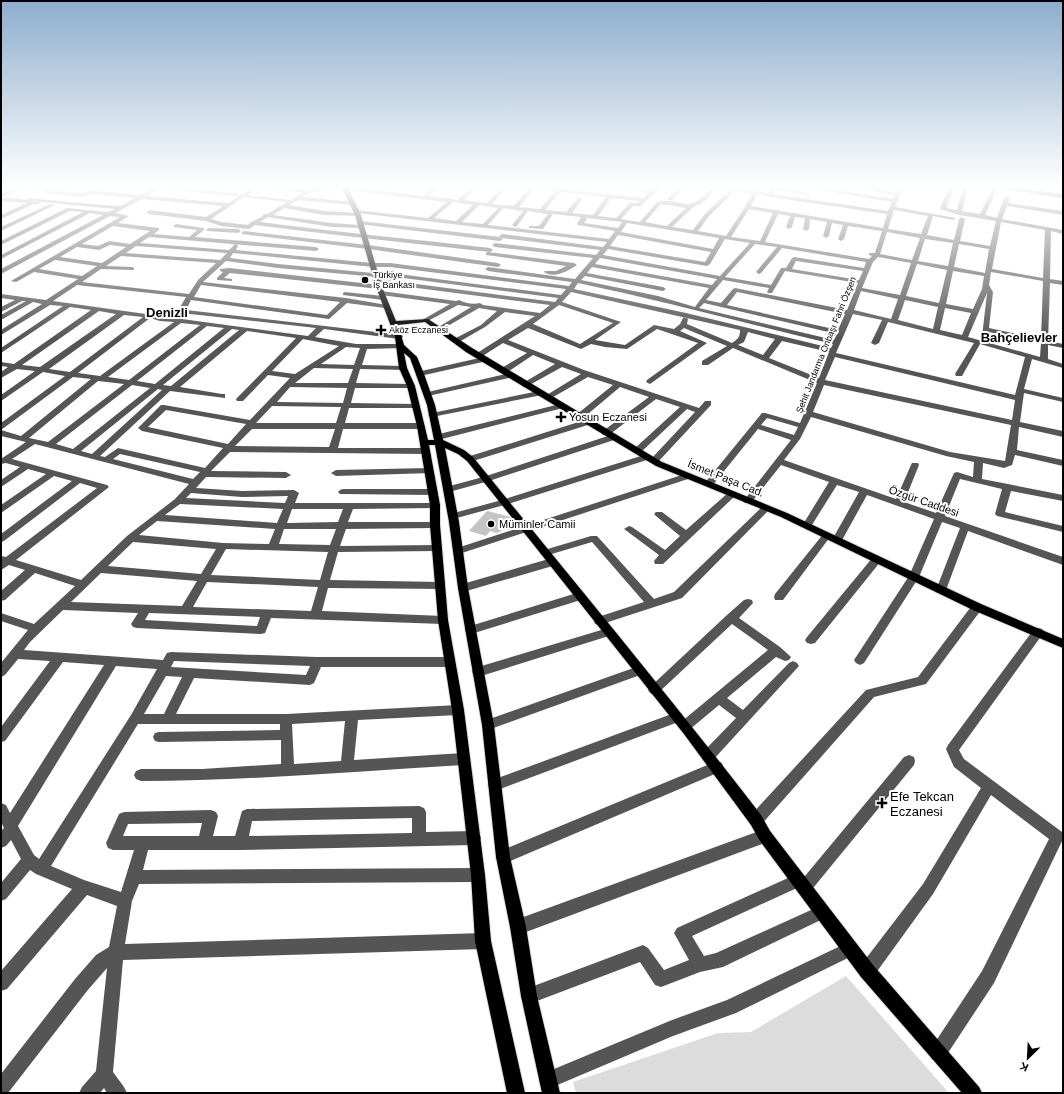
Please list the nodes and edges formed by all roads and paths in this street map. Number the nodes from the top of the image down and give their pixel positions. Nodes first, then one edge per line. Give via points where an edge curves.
1 (13, 237) edge
2 (40, 237) edge
3 (65, 237) edge
4 (90, 237) edge
5 (145, 237) edge
6 (170, 237) edge
7 (242, 237) edge
8 (294, 237) edge
9 (364, 237) edge
10 (381, 237) edge
11 (429, 237) edge
12 (501, 237) joint
13 (580, 237) edge
14 (614, 237) edge
15 (647, 237) edge
16 (676, 237) edge
17 (687, 237) edge
18 (725, 237) junction
19 (765, 237) edge
20 (883, 237) edge
21 (923, 237) edge
22 (929, 237) edge
23 (958, 237) edge
24 (994, 237) edge
25 (1048, 237) edge
26 (191, 238) joint
27 (764, 240) junction
28 (611, 241) junction
29 (238, 242) junction
30 (424, 242) junction
31 (754, 242) junction
32 (957, 242) junction
33 (1, 243) edge
34 (681, 243) junction
35 (76, 245) junction
36 (133, 245) junction
37 (495, 245) junction
38 (782, 246) junction
39 (606, 248) junction
40 (992, 248) junction
41 (322, 249) dead end
42 (330, 250) dead end
43 (369, 250) junction
44 (714, 251) junction
45 (231, 252) junction
46 (489, 252) junction
47 (119, 254) junction
48 (598, 256) junction
49 (1, 257) edge
50 (54, 258) junction
51 (874, 258) junction
52 (223, 261) junction
53 (915, 261) junction
54 (482, 263) junction
55 (373, 265) junction
56 (573, 265) junction
57 (101, 266) junction
58 (590, 266) junction
59 (950, 268) junction
60 (132, 269) dead end
61 (214, 269) junction
62 (488, 269) dead end
63 (32, 270) junction
64 (229, 270) junction
65 (788, 270) junction
66 (867, 270) junction
67 (1, 272) edge
68 (760, 272) dead end
69 (987, 272) junction
70 (584, 274) junction
71 (722, 277) junction
72 (83, 278) junction
73 (1047, 280) junction
74 (14, 281) dead end
75 (577, 281) junction
76 (76, 283) junction
77 (199, 283) junction
78 (1063, 283) edge
79 (379, 284) junction
80 (986, 284) junction
81 (860, 285) junction
82 (713, 287) junction
83 (772, 287) junction
84 (570, 289) junction
85 (663, 289) dead end
86 (1, 296) edge
87 (768, 296) junction
88 (191, 297) junction
89 (902, 297) junction
90 (21, 299) junction
91 (346, 300) junction
92 (32, 301) junction
93 (702, 301) junction
94 (459, 302) junction
95 (559, 302) junction
96 (47, 303) junction
97 (480, 305) junction
98 (942, 305) junction
99 (68, 306) junction
100 (385, 306) junction
101 (723, 306) junction
102 (694, 308) junction
103 (504, 309) junction
104 (1, 310) edge
105 (96, 310) junction
106 (182, 310) junction
107 (851, 312) junction
108 (976, 312) junction
109 (122, 314) junction
110 (542, 314) junction
111 (686, 314) junction
112 (148, 317) junction
113 (329, 317) junction
114 (1, 318) edge
115 (160, 319) junction
116 (886, 319) junction
117 (426, 320) junction
118 (179, 321) junction
119 (894, 321) junction
120 (715, 322) junction
121 (392, 324) junction
122 (205, 325) junction
123 (528, 325) junction
124 (683, 325) junction
125 (321, 326) junction
126 (229, 328) junction
127 (439, 329) junction
128 (744, 329) junction
129 (244, 330) junction
130 (986, 330) junction
131 (936, 331) junction
132 (675, 332) junction
133 (1, 333) edge
134 (840, 333) junction
135 (708, 335) junction
136 (399, 337) junction
137 (306, 338) junction
138 (780, 338) junction
139 (815, 338) junction
140 (964, 338) junction
141 (503, 340) junction
142 (457, 341) junction
143 (589, 341) junction
144 (981, 342) junction
145 (1045, 342) junction
146 (875, 343) dead end
147 (810, 345) junction
148 (343, 346) junction
149 (401, 346) junction
150 (734, 346) junction
151 (1063, 346) edge
152 (364, 347) junction
153 (834, 349) junction
154 (1, 351) edge
155 (533, 352) junction
156 (481, 357) junction
157 (1029, 357) junction
158 (764, 359) junction
159 (1044, 361) junction
160 (705, 363) dead end
161 (1, 364) edge
162 (561, 364) junction
163 (15, 366) junction
164 (312, 366) junction
165 (1063, 366) edge
166 (356, 368) junction
167 (403, 368) junction
168 (43, 370) junction
169 (267, 372) junction
170 (506, 373) junction
171 (72, 374) junction
172 (420, 374) junction
173 (586, 374) junction
174 (959, 374) dead end
175 (1, 376) edge
176 (296, 377) junction
177 (99, 378) junction
178 (128, 382) junction
179 (650, 382) dead end
180 (822, 382) junction
181 (288, 385) junction
182 (526, 385) junction
183 (618, 385) junction
184 (155, 386) junction
185 (351, 386) junction
186 (411, 386) junction
187 (171, 388) junction
188 (1020, 390) junction
189 (539, 393) junction
190 (428, 394) junction
191 (222, 396) dead end
192 (654, 396) junction
193 (548, 398) junction
194 (1020, 399) junction
195 (1, 400) edge
196 (240, 400) dead end
197 (1063, 400) edge
198 (708, 402) dead end
199 (270, 404) junction
200 (346, 405) junction
201 (415, 406) junction
202 (560, 406) junction
203 (686, 406) junction
204 (700, 411) junction
205 (810, 414) junction
206 (432, 415) junction
207 (579, 417) junction
208 (588, 422) junction
209 (3, 423) edge
210 (250, 425) junction
211 (1016, 425) junction
212 (340, 426) junction
213 (421, 426) junction
214 (756, 426) junction
215 (803, 426) junction
216 (1, 432) edge
217 (1063, 434) edge
218 (610, 435) junction
219 (22, 438) junction
220 (796, 439) junction
221 (34, 441) junction
222 (50, 445) junction
223 (443, 445) junction
224 (424, 447) junction
225 (229, 448) junction
226 (333, 450) junction
227 (76, 451) junction
228 (637, 451) junction
229 (1012, 452) junction
230 (95, 456) junction
231 (108, 459) junction
232 (470, 459) junction
233 (650, 459) junction
234 (979, 460) junction
235 (3, 461) edge
236 (779, 461) junction
237 (1063, 463) edge
238 (915, 465) dead end
239 (27, 466) junction
240 (429, 471) junction
241 (53, 473) junction
242 (205, 473) junction
243 (336, 473) dead end
244 (286, 475) dead end
245 (688, 476) junction
246 (486, 479) junction
247 (78, 480) junction
248 (977, 481) junction
249 (834, 482) junction
250 (196, 483) junction
251 (1, 484) edge
252 (709, 484) junction
253 (1007, 487) junction
254 (449, 489) junction
255 (188, 490) junction
256 (343, 492) dead end
257 (433, 492) junction
258 (864, 492) junction
259 (732, 494) junction
260 (1063, 498) edge
261 (178, 500) junction
262 (748, 501) junction
263 (505, 502) junction
264 (898, 504) junction
265 (435, 505) junction
266 (288, 506) junction
267 (349, 506) junction
268 (766, 508) junction
269 (1, 510) edge
270 (659, 514) dead end
271 (453, 516) junction
272 (154, 518) junction
273 (939, 518) junction
274 (342, 525) junction
275 (435, 525) junction
276 (280, 526) junction
277 (807, 526) junction
278 (965, 527) junction
279 (526, 528) junction
280 (629, 529) dead end
281 (1063, 529) edge
282 (686, 535) junction
283 (832, 537) junction
284 (130, 538) junction
285 (1, 540) edge
286 (223, 546) junction
287 (272, 548) junction
288 (437, 548) junction
289 (334, 549) junction
290 (458, 551) junction
291 (549, 557) junction
292 (877, 559) junction
293 (1063, 561) edge
294 (3, 562) edge
295 (33, 569) junction
296 (99, 569) junction
297 (914, 577) junction
298 (204, 578) junction
299 (82, 584) junction
300 (324, 584) junction
301 (440, 586) junction
302 (463, 588) junction
303 (941, 590) junction
304 (580, 596) junction
305 (1, 597) edge
306 (779, 597) dead end
307 (651, 603) junction
308 (748, 603) dead end
309 (60, 606) junction
310 (977, 607) junction
311 (146, 609) junction
312 (185, 611) junction
313 (268, 614) junction
314 (315, 616) junction
315 (1, 617) edge
316 (732, 618) junction
317 (443, 620) junction
318 (599, 620) junction
319 (36, 629) junction
320 (471, 630) junction
321 (608, 632) junction
322 (1038, 632) junction
323 (811, 640) dead end
324 (1063, 644) edge
325 (60, 657) junction
326 (8, 658) edge
327 (785, 658) junction
328 (860, 660) dead end
329 (113, 661) junction
330 (317, 662) junction
331 (449, 662) junction
332 (163, 668) junction
333 (639, 671) junction
334 (1, 672) edge
335 (478, 672) junction
336 (190, 673) junction
337 (654, 690) junction
338 (719, 698) junction
339 (458, 710) junction
340 (352, 715) junction
341 (168, 718) junction
342 (744, 718) junction
343 (135, 719) junction
344 (286, 719) junction
345 (681, 721) junction
346 (488, 725) junction
347 (286, 735) junction
348 (1, 736) edge
349 (159, 737) dead end
350 (708, 756) junction
351 (463, 759) junction
352 (909, 761) dead end
353 (347, 767) junction
354 (717, 767) junction
355 (288, 770) junction
356 (141, 775) dead end
357 (495, 785) junction
358 (990, 787) junction
359 (1, 810) edge
360 (756, 820) junction
361 (11, 828) junction
362 (765, 836) junction
363 (474, 838) junction
364 (419, 839) junction
365 (1, 841) edge
366 (204, 843) junction
367 (240, 843) junction
368 (143, 844) junction
369 (503, 857) junction
370 (35, 864) junction
371 (478, 875) junction
372 (134, 877) junction
373 (801, 884) junction
374 (84, 887) junction
375 (1, 894) edge
376 (125, 901) junction
377 (822, 912) junction
378 (518, 927) junction
379 (483, 941) junction
380 (851, 949) junction
381 (116, 952) junction
382 (700, 964) junction
383 (867, 971) junction
384 (1, 983) edge
385 (529, 996) junction
386 (938, 1053) junction
387 (104, 1075) junction
388 (550, 1086) edge
389 (1, 1088) edge
390 (88, 1093) edge
391 (118, 1093) edge
392 (516, 1093) edge
393 (973, 1093) edge

1 - 33 street
2 - 49 street
3 - 67 street
4 - 35 street
5 - 36 street
6 - 26 street
7 - 29 street
8 - 43 street
9 - 43 main road
10 - 30 street
11 - 30 street
12 - 37 street
12 - 39 street
13 - 28 street
14 - 28 street
15 - 34 street
16 - 34 street
17 - 34 street
18 - 31 street
18 - 34 street
18 - 44 street
19 - 27 street
20 - 51 street, Şehit Jandarma Onbaşı Fahri Özşen
21 - 53 street
22 - 32 street
23 - 32 street
24 - 40 street
25 - 73 street
26 - 29 street
27 - 31 street
27 - 38 street
27 - 51 street
28 - 39 street
29 - 41 street
29 - 45 street
30 - 46 street
31 - 71 street
32 - 40 street
32 - 59 street
34 - 39 street
34 - 44 street
34 - 44 street via 706,264
35 - 36 street via 99,248 109,243
35 - 50 street
36 - 45 street
36 - 47 street
37 - 46 street
37 - 48 street
38 - 51 street
38 - 68 street
39 - 48 street
40 - 69 street
42 - 43 street
43 - 54 street
43 - 55 main road
45 - 52 street
45 - 55 street
46 - 54 street
46 - 56 street
47 - 52 street
47 - 57 street
48 - 58 street
48 - 71 street
50 - 57 street
50 - 63 street
51 - 53 street
51 - 66 street, Şehit Jandarma Onbaşı Fahri Özşen
52 - 61 street
52 - 79 street via 278,266
53 - 59 street
53 - 89 street
54 - 56 street via 557,273
55 - 79 main road
55 - 84 street via 390,265
56 - 58 street
57 - 60 street
57 - 72 street
58 - 70 street
58 - 82 street
59 - 69 street
59 - 98 street
61 - 64 street
61 - 77 street
62 - 75 street
63 - 72 street
63 - 74 street
64 - 79 street
64 - 79 street via 219,279
65 - 66 street via 794,259
65 - 81 street
65 - 83 street via 783,270
66 - 81 street, Şehit Jandarma Onbaşı Fahri Özşen
69 - 73 street
69 - 80 street
70 - 75 street
70 - 85 street
71 - 82 street
71 - 83 street
72 - 76 street
73 - 78 street
73 - 145 street
75 - 84 street
75 - 102 street
76 - 88 street
76 - 96 street
77 - 88 street
77 - 91 street
79 - 94 street
79 - 95 street
79 - 100 main road
80 - 108 street
80 - 130 street via 990,292
81 - 89 street
81 - 107 street, Şehit Jandarma Onbaşı Fahri Özşen
82 - 93 street
83 - 87 street
84 - 95 street
84 - 111 street
86 - 90 street
87 - 101 street via 735,290
87 - 107 street
88 - 106 street
88 - 113 street
89 - 98 street
89 - 119 street
90 - 92 street
90 - 104 street
91 - 100 street
91 - 113 street
92 - 96 street
92 - 114 street
93 - 101 street
93 - 102 street
94 - 97 street
94 - 117 street
95 - 110 street
95 - 143 street via 618,322
96 - 99 street
96 - 133 street
97 - 103 street
97 - 127 street
98 - 108 street
98 - 131 street
99 - 105 street
99 - 154 street
100 - 121 main road
101 - 134 street
102 - 111 street
102 - 139 street
103 - 110 street
103 - 142 street via 483,326
105 - 109 street
105 - 163 street
106 - 115 street via 171,310
106 - 125 street
107 - 116 street
107 - 134 street, Şehit Jandarma Onbaşı Fahri Özşen
108 - 140 street
109 - 112 street
109 - 168 street
110 - 123 street
111 - 120 street
111 - 124 street
112 - 115 street
112 - 171 street
113 - 125 street
115 - 118 street
116 - 119 street
116 - 146 street
117 - 121 main road
117 - 127 main road, İsmet Paşa Cad.
118 - 122 street
118 - 177 street
119 - 131 street
120 - 128 street
120 - 135 street
121 - 136 main road
122 - 126 street
122 - 178 street
123 - 141 street
123 - 143 street via 581,346
124 - 132 street
124 - 135 street
125 - 136 street
125 - 137 street
126 - 129 street
126 - 184 street
127 - 142 main road, İsmet Paşa Cad.
128 - 138 street
128 - 150 street via 744,335
129 - 137 street
129 - 187 street
130 - 144 street
130 - 145 street
131 - 140 street
132 - 143 street via 656,326 627,346 605,346
132 - 179 street via 703,344
134 - 153 street, Şehit Jandarma Onbaşı Fahri Özşen
135 - 150 street
136 - 149 main road
137 - 148 street
137 - 169 street
138 - 147 street
138 - 158 street
139 - 147 street
139 - 153 street
140 - 144 street
141 - 155 street
141 - 156 street
142 - 156 main road, İsmet Paşa Cad.
144 - 157 street
144 - 174 street
145 - 151 street
145 - 159 street
147 - 153 street
148 - 152 street
148 - 164 street
149 - 152 street
149 - 167 main road
149 - 172 main road via 412,357
150 - 158 street
150 - 160 street
152 - 166 street
153 - 180 street, Şehit Jandarma Onbaşı Fahri Özşen
153 - 194 street
155 - 162 street
155 - 170 street
156 - 170 main road, İsmet Paşa Cad.
156 - 172 street
157 - 159 street
157 - 188 street
158 - 180 street
159 - 165 street
161 - 163 street
162 - 173 street
162 - 182 street
163 - 168 street
163 - 175 street
164 - 166 street
164 - 176 street
166 - 167 street
166 - 185 street
167 - 186 main road
168 - 171 street
168 - 195 street
169 - 176 street
169 - 196 street
170 - 182 main road, İsmet Paşa Cad.
170 - 190 street
171 - 177 street
171 - 209 street
172 - 190 main road
173 - 183 street
173 - 193 street
176 - 181 street
177 - 178 street
177 - 219 street
178 - 184 street
178 - 222 street
180 - 205 street, Şehit Jandarma Onbaşı Fahri Özşen
180 - 211 street
181 - 185 street
181 - 199 street
182 - 189 main road, İsmet Paşa Cad.
183 - 192 street
183 - 207 street
184 - 187 street
184 - 227 street
185 - 186 street
185 - 200 street
186 - 201 main road
187 - 191 street
187 - 230 street
188 - 194 street
188 - 197 street
189 - 193 main road, İsmet Paşa Cad.
189 - 206 street
190 - 206 main road
192 - 203 street
192 - 218 street
193 - 202 main road, İsmet Paşa Cad.
194 - 211 street
198 - 204 street
199 - 200 street
199 - 210 street
200 - 201 street
200 - 212 street
201 - 213 main road
202 - 207 main road, İsmet Paşa Cad.
202 - 223 street
203 - 204 street
203 - 228 street
204 - 233 street
205 - 215 street, Şehit Jandarma Onbaşı Fahri Özşen
205 - 234 street via 949,454
206 - 223 main road
207 - 208 main road, İsmet Paşa Cad.
208 - 218 main road, İsmet Paşa Cad.
208 - 232 street
210 - 212 street
210 - 225 street
210 - 225 street via 164,407 142,428
211 - 217 street
211 - 229 street
212 - 213 street
212 - 226 street
213 - 224 main road
214 - 215 street via 765,415
214 - 220 street
214 - 252 street
215 - 220 street, Şehit Jandarma Onbaşı Fahri Özşen
216 - 219 street
218 - 228 main road, İsmet Paşa Cad.
218 - 246 street
219 - 221 street
220 - 236 street, Şehit Jandarma Onbaşı Fahri Özşen
221 - 222 street
221 - 235 street
222 - 227 street
223 - 224 main road
223 - 232 main road
223 - 254 main road
224 - 226 street
224 - 240 main road
225 - 226 street
225 - 242 street
227 - 230 street
228 - 233 main road, İsmet Paşa Cad.
229 - 234 street via 1009,463 1004,465
229 - 237 street
230 - 231 street
231 - 242 street via 118,451
231 - 250 street
232 - 246 main road
233 - 245 main road, İsmet Paşa Cad.
233 - 263 street
234 - 248 street
235 - 239 street
236 - 249 street, Özgür Caddesi
236 - 262 street, Şehit Jandarma Onbaşı Fahri Özşen
238 - 264 street
239 - 241 street
239 - 251 street
240 - 243 street
240 - 257 main road
241 - 247 street
241 - 269 street
242 - 244 street
242 - 250 street
245 - 252 main road, İsmet Paşa Cad.
245 - 279 street via 623,499
246 - 254 street
246 - 263 main road
247 - 285 street
247 - 294 street via 104,487
248 - 253 street
248 - 273 street via 957,475
249 - 258 street, Özgür Caddesi
249 - 277 street
250 - 255 street
252 - 259 main road, İsmet Paşa Cad.
253 - 260 street
253 - 281 street via 1000,514
254 - 271 main road
255 - 261 street
255 - 266 street via 294,494
256 - 257 street
257 - 265 main road
258 - 264 street, Özgür Caddesi
258 - 283 street
259 - 262 main road, İsmet Paşa Cad.
259 - 282 street
261 - 266 street
261 - 272 street
262 - 268 main road, İsmet Paşa Cad.
263 - 271 street
263 - 279 main road
264 - 273 street, Özgür Caddesi
265 - 267 street
265 - 275 main road
266 - 267 street
266 - 276 street
267 - 274 street
268 - 277 main road, İsmet Paşa Cad.
268 - 307 street via 678,595
270 - 282 street
271 - 290 main road
272 - 276 street
272 - 284 street
273 - 278 street, Özgür Caddesi
273 - 297 street
274 - 275 street
274 - 276 street
274 - 289 street
275 - 288 main road
276 - 287 street
277 - 283 main road, İsmet Paşa Cad.
278 - 293 street, Özgür Caddesi
278 - 303 street
279 - 290 street
279 - 291 main road
280 - 282 street via 662,558
283 - 292 main road, İsmet Paşa Cad.
283 - 306 street
284 - 286 street
284 - 296 street
286 - 287 street
286 - 298 street
287 - 289 street
288 - 289 street
288 - 301 main road
289 - 300 street
290 - 302 main road
291 - 302 street
291 - 304 main road
291 - 307 street via 594,538
292 - 297 main road, İsmet Paşa Cad.
292 - 323 street
294 - 295 street
295 - 299 street
295 - 305 street
296 - 298 street
296 - 299 street
297 - 303 main road, İsmet Paşa Cad.
297 - 328 street
298 - 300 street
298 - 312 street
299 - 309 street
300 - 301 street
300 - 314 street
301 - 317 main road
302 - 320 main road
303 - 310 main road, İsmet Paşa Cad.
304 - 318 main road
304 - 320 street
307 - 318 street
308 - 316 street
309 - 311 street
309 - 319 street
310 - 322 main road, İsmet Paşa Cad.
310 - 360 street via 922,681 870,693
311 - 312 street
311 - 313 street via 137,624 261,630
312 - 313 street
313 - 314 street
314 - 317 street
315 - 319 street
316 - 327 street
316 - 337 street
317 - 331 main road
318 - 321 main road
319 - 326 street
320 - 335 main road
321 - 333 main road
321 - 335 street
322 - 324 main road, İsmet Paşa Cad.
322 - 358 street via 952,748 959,763
325 - 326 street
325 - 329 street
325 - 348 street
326 - 334 street
327 - 338 street
327 - 342 street
329 - 332 street
329 - 361 street
330 - 331 street
330 - 332 street via 171,656
330 - 336 street via 310,680
331 - 339 main road
332 - 336 street
332 - 343 street
333 - 337 main road
333 - 346 street
335 - 346 main road
336 - 341 street
337 - 345 main road
338 - 342 street
338 - 345 street
339 - 340 street
339 - 351 main road
340 - 344 street
340 - 353 street
341 - 343 street
341 - 344 street
342 - 350 street
343 - 370 street
344 - 347 street
345 - 350 main road
345 - 357 street
346 - 357 main road
347 - 349 street
347 - 355 street
350 - 354 main road
351 - 353 street
351 - 363 main road
352 - 373 street
353 - 355 street
354 - 360 main road
354 - 369 street
355 - 356 street via 202,775
357 - 369 main road
358 - 383 street via 928,889
358 - 386 street via 1056,837 988,976
359 - 361 street
360 - 362 main road
361 - 365 street
361 - 370 street
362 - 373 main road
362 - 378 street
363 - 364 street
363 - 371 main road
364 - 367 street
364 - 367 street via 419,812 247,815
366 - 367 street
366 - 368 street
366 - 368 street via 211,816 124,818 113,843
368 - 372 street
369 - 378 main road
370 - 374 street
370 - 375 street
371 - 372 street
371 - 379 main road
372 - 376 street
373 - 377 main road
373 - 382 street via 682,933
374 - 376 street
374 - 384 street
376 - 381 street
377 - 380 main road
377 - 382 street via 717,961
378 - 385 main road
379 - 381 street
379 - 392 main road
380 - 383 main road
380 - 388 street via 730,1008 672,1028
381 - 387 street
381 - 389 street via 102,961 81,985
382 - 385 street via 661,979 643,953
383 - 386 main road
385 - 388 main road
386 - 393 main road
387 - 390 street
387 - 391 street

